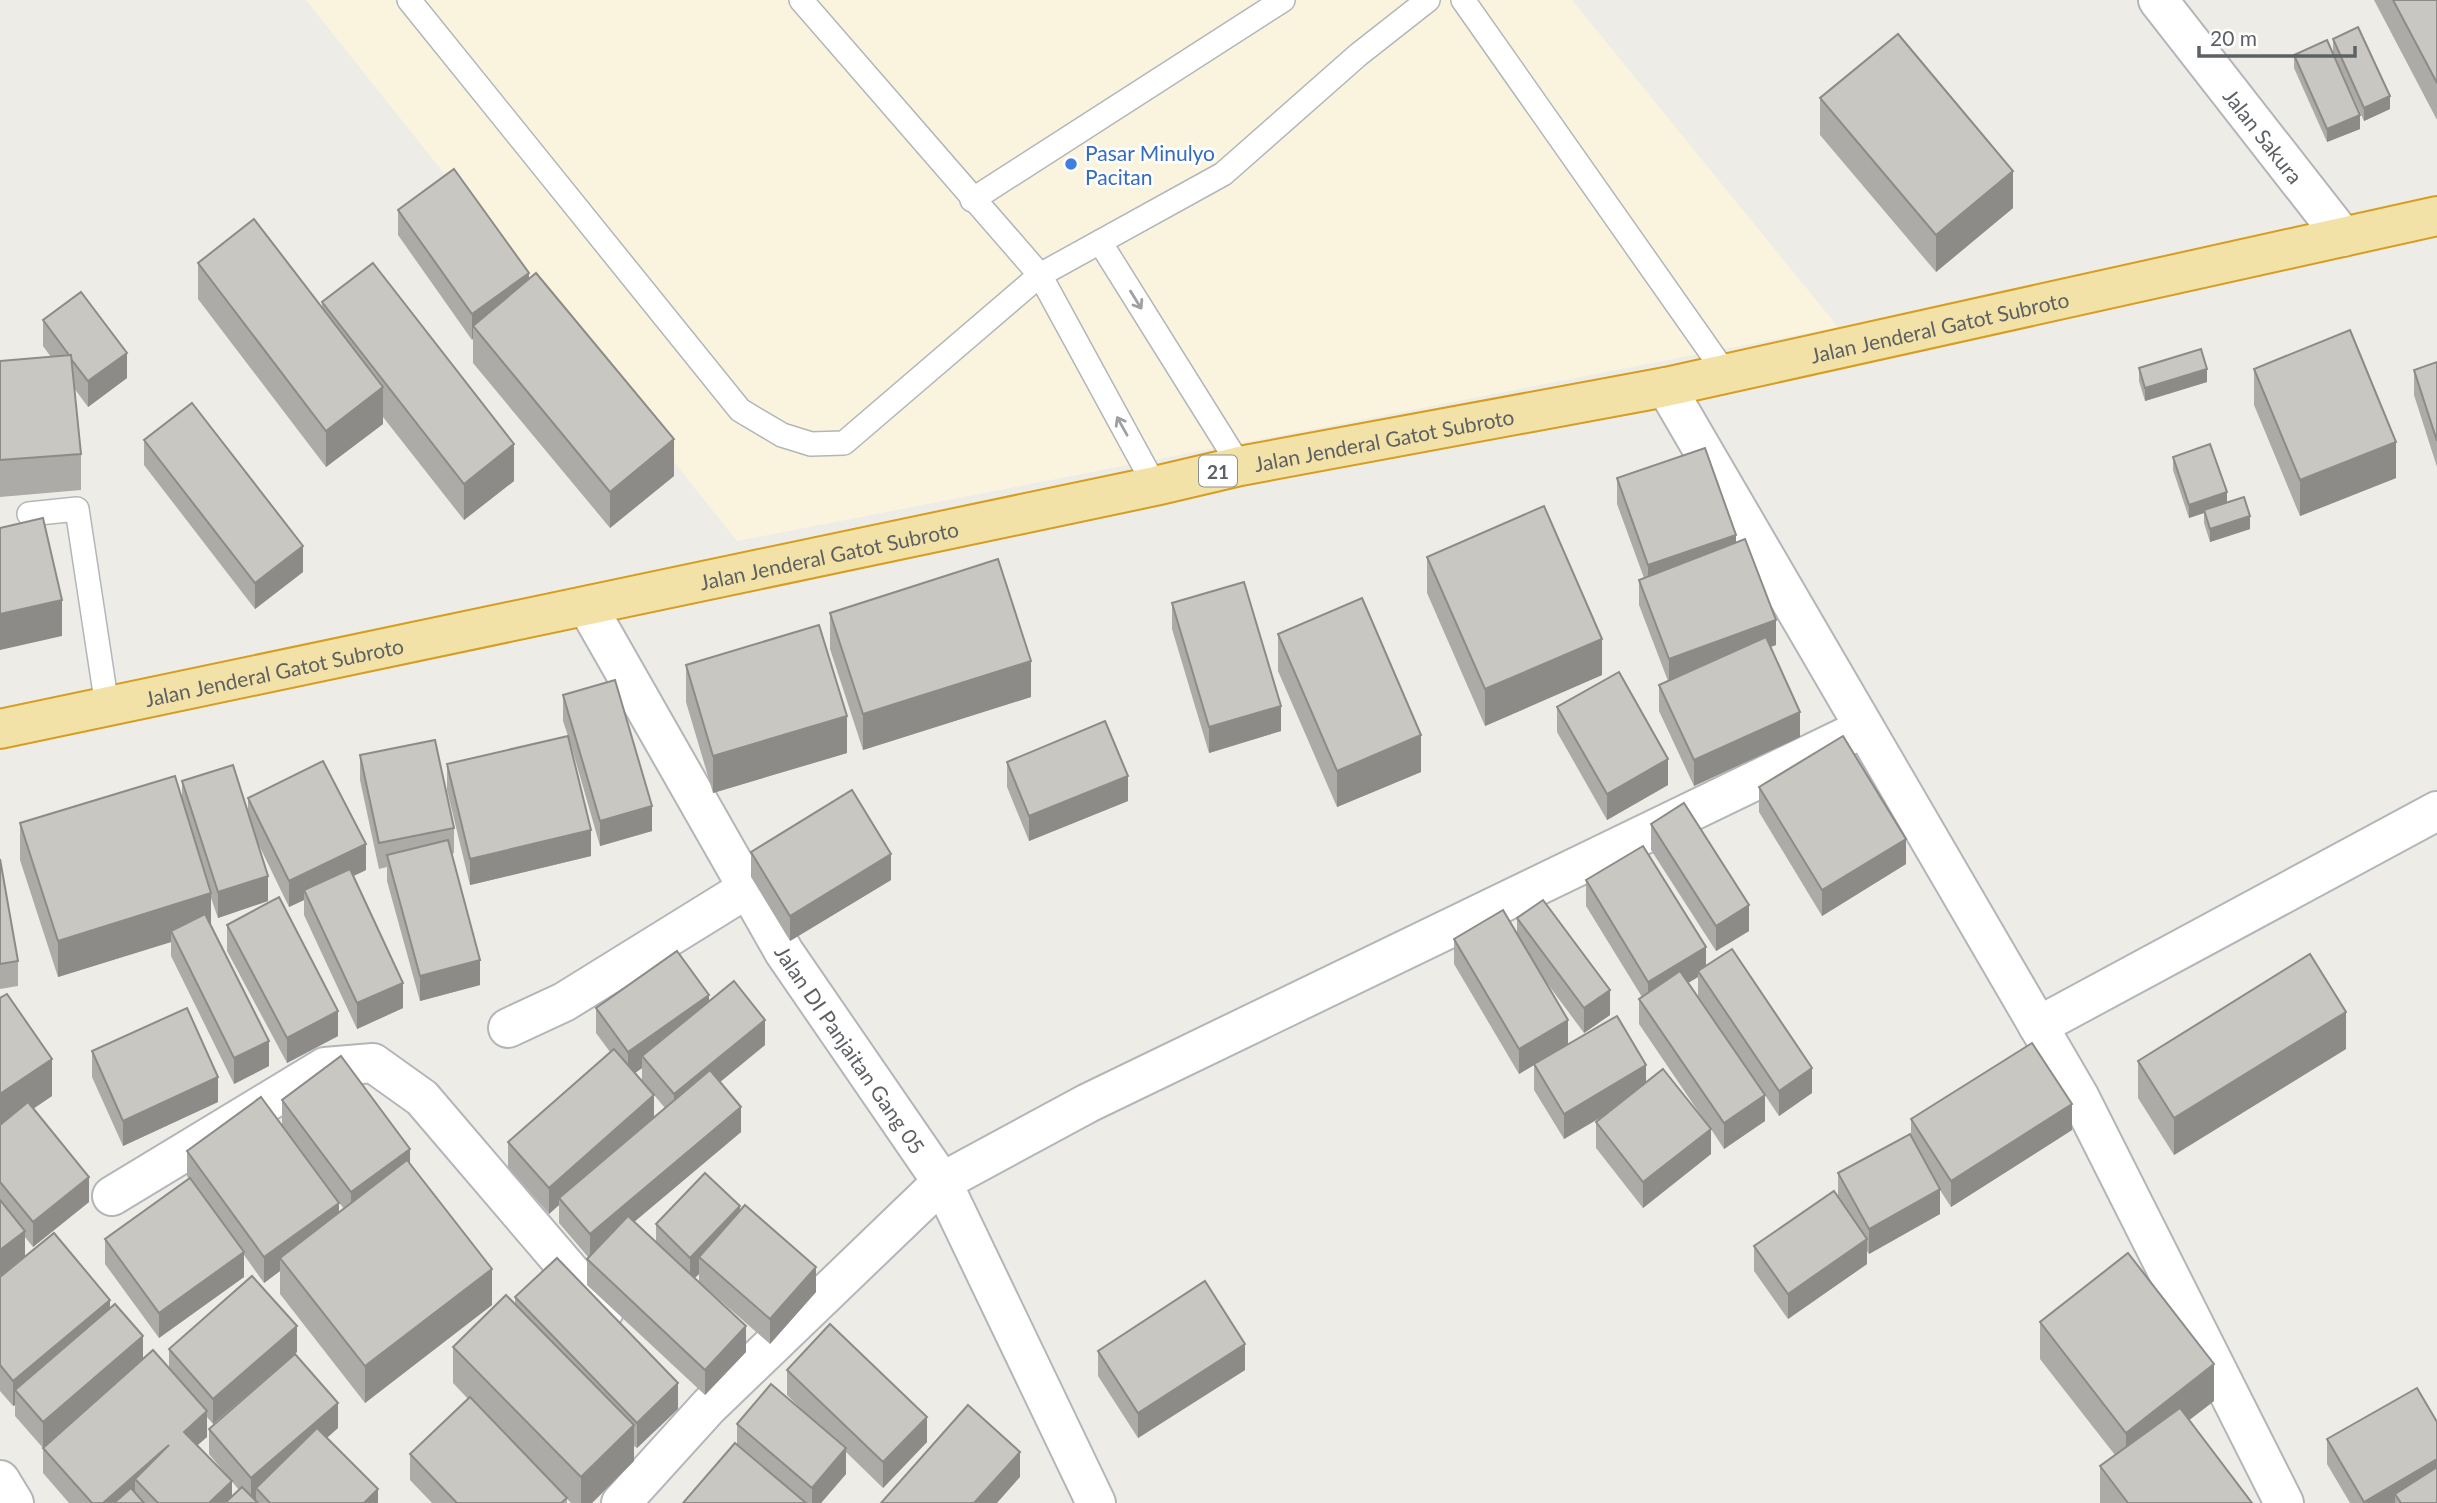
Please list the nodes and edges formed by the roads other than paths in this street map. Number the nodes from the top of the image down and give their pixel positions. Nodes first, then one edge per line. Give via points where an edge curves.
1 (409, 0) edge
2 (801, 0) edge
3 (1283, 0) edge
4 (1428, 0) edge
5 (1463, 0) edge
6 (2158, 0) edge
7 (972, 200) junction
8 (2437, 216) edge
9 (2343, 237) junction
10 (1100, 242) junction
11 (1040, 275) junction
12 (1726, 374) junction
13 (1666, 387) junction
14 (1240, 466) junction
15 (1155, 486) junction
16 (29, 514) dead end
17 (587, 606) junction
18 (107, 706) junction
19 (1864, 728) junction
20 (0, 729) edge
21 (2437, 811) edge
22 (748, 888) junction
23 (2038, 1026) junction
24 (508, 1028) dead end
25 (942, 1182) junction
26 (112, 1196) dead end
27 (625, 1336) edge
28 (0, 1480) edge
29 (14, 1503) edge
30 (621, 1503) edge
31 (1096, 1503) edge
32 (2284, 1503) edge

1 - 11 lane via 740,410 782,435 811,444 844,443
2 - 7 lane
3 - 7 lane
4 - 10 lane via 1357,55 1223,174
5 - 12 lane
6 - 9 street, Jalan Sakura
7 - 11 lane
8 - 9 highway, Jalan Jenderal Gatot Subroto / 21
9 - 12 highway, Jalan Jenderal Gatot Subroto / 21
10 - 11 lane
10 -> 14 lane
15 -> 11 lane
12 - 13 highway, Jalan Jenderal Gatot Subroto / 21
13 - 14 highway, Jalan Jenderal Gatot Subroto / 21
13 - 19 street
14 - 15 highway, Jalan Jenderal Gatot Subroto / 21
15 - 17 highway, Jalan Jenderal Gatot Subroto / 21
16 - 18 lane via 77,509
17 - 18 highway, Jalan Jenderal Gatot Subroto / 21
17 - 22 street, Jalan DI Panjaitan Gang 05
18 - 20 highway, Jalan Jenderal Gatot Subroto / 21
19 - 23 street
19 - 25 street via 1088,1103
21 - 23 street
22 - 24 street via 564,1002
22 - 25 street, Jalan DI Panjaitan Gang 05 via 784,952
23 - 32 street
25 - 30 street via 687,1409
25 - 31 street, Jalan DI Panjaitan Gang 05
26 - 27 street via 325,1068 373,1063 422,1098
28 - 29 street

